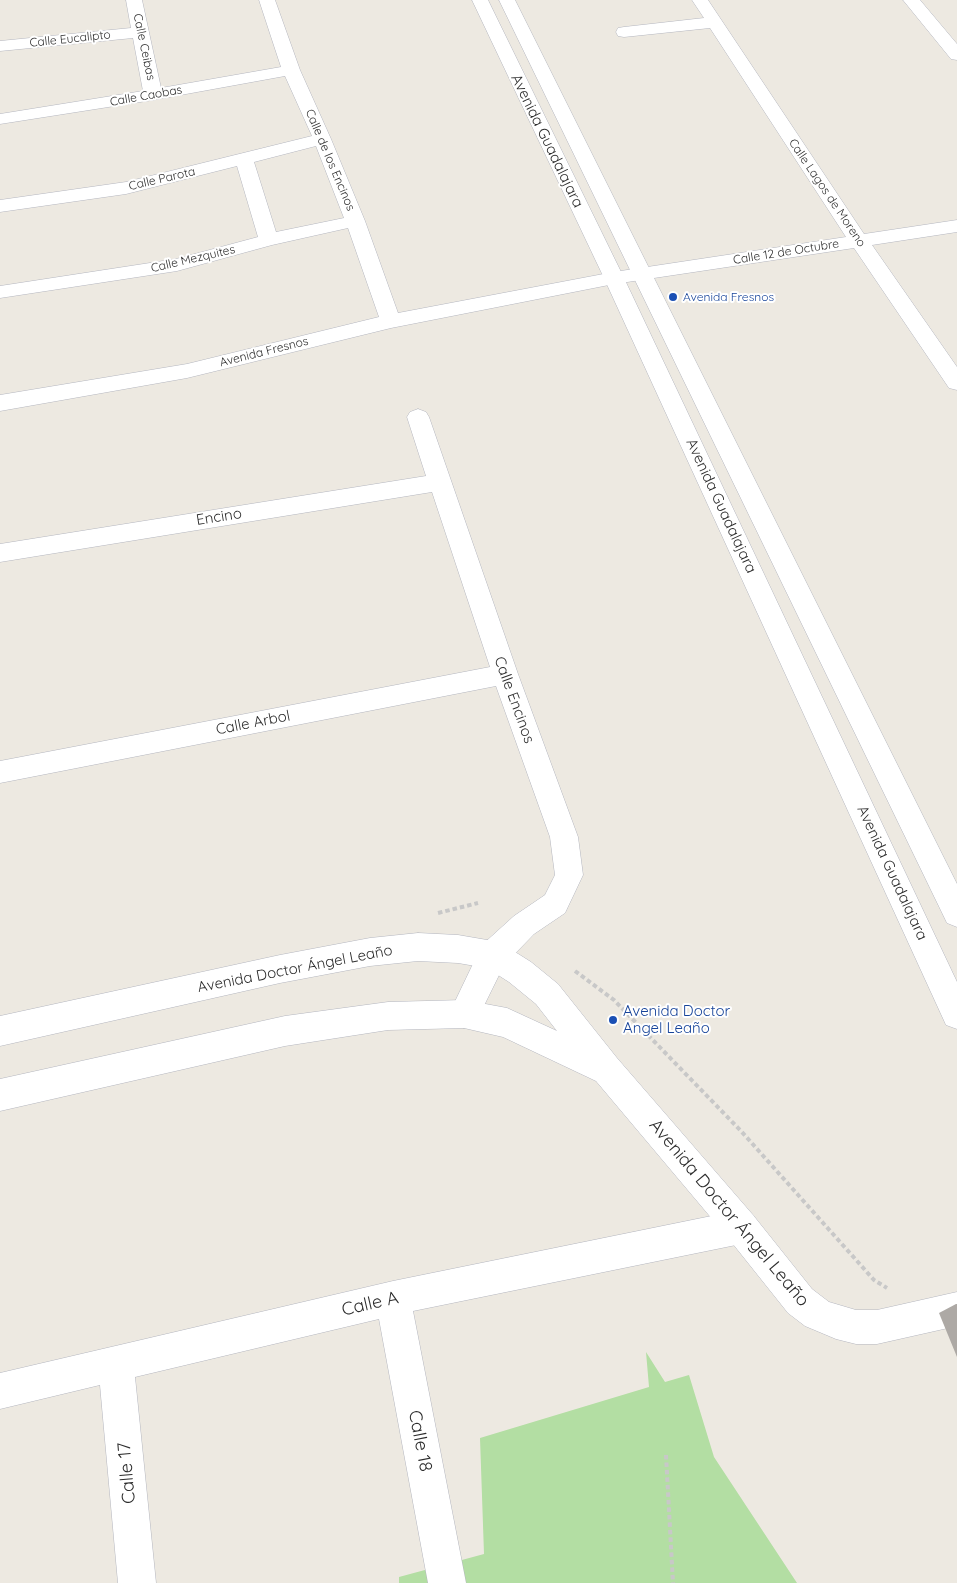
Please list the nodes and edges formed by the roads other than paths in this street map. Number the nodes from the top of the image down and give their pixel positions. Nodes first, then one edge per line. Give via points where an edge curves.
1 (134, 0) edge
2 (267, 0) edge
3 (480, 0) edge
4 (508, 0) edge
5 (700, 0) edge
6 (911, 0) edge
7 (948, 20) dead end
8 (714, 22) junction
9 (930, 23) junction
10 (141, 32) junction
11 (624, 32) dead end
12 (0, 46) edge
13 (957, 56) edge
14 (291, 70) junction
15 (153, 95) junction
16 (0, 119) edge
17 (322, 139) junction
18 (244, 159) junction
19 (0, 206) edge
20 (355, 220) junction
21 (957, 226) edge
22 (269, 240) junction
23 (859, 241) junction
24 (642, 274) junction
25 (614, 278) junction
26 (0, 292) edge
27 (391, 321) junction
28 (957, 383) edge
29 (0, 403) edge
30 (418, 417) dead end
31 (439, 482) junction
32 (0, 553) edge
33 (505, 674) junction
34 (0, 772) edge
35 (904, 898) junction
36 (952, 903) edge
37 (493, 956) junction
38 (464, 1014) junction
39 (957, 1015) edge
40 (0, 1032) edge
41 (606, 1069) junction
42 (0, 1095) edge
43 (742, 1227) junction
44 (392, 1298) junction
45 (957, 1309) edge
46 (116, 1363) junction
47 (0, 1392) edge
48 (137, 1583) edge
49 (447, 1583) edge

1 - 10 street, Calle Ceibas
2 - 14 street, Calle de los Encinos
3 - 25 street, Avenida Guadalajara
4 - 24 street, Avenida Guadalajara
5 - 8 street, Calle Lagos de Moreno
6 - 9 street
7 - 9 street
8 - 11 street
8 - 23 street, Calle Lagos de Moreno
9 - 13 street
10 - 12 street, Calle Eucalipto
10 - 15 street, Calle Ceibas
14 - 15 street, Calle Caobas
14 - 17 street, Calle de los Encinos
15 - 16 street, Calle Caobas
17 - 18 street, Calle Parota
17 - 20 street, Calle de los Encinos
18 - 19 street, Calle Parota via 126,188
18 - 22 street
20 - 22 street, Calle Mezquites
20 - 27 street, Calle de los Encinos
21 - 23 street, Calle 12 de Octubre
22 - 26 street, Calle Mezquites via 178,265
23 - 24 street, Calle 12 de Octubre
23 - 28 street, Calle Lagos de Moreno
24 - 25 street, Calle 12 de Octubre
24 - 36 street, Avenida Guadalajara
25 - 27 street, Avenida Fresnos
25 - 35 street, Avenida Guadalajara
27 - 29 street, Avenida Fresnos via 188,371
30 - 31 street, Calle Encinos
31 - 32 street, Encino
31 - 33 street, Calle Encinos
33 - 34 street, Calle Arbol
33 - 37 street, Calle Encinos via 564,837 570,875 555,904 524,925
35 - 36 street
35 - 39 street, Avenida Guadalajara
37 - 38 street, Calle Encinos
37 - 40 street, Avenida Doctor Ángel Leaño via 458,949 418,947 370,952
37 - 41 street, Avenida Doctor Ángel Leaño via 520,972 546,994
38 - 41 street, Avenida Doctor Ángel Leaño via 507,1023
38 - 42 street, Avenida Doctor Ángel Leaño via 388,1016 285,1031
41 - 43 street, Avenida Doctor Ángel Leaño
43 - 44 street, Calle A
43 - 45 street, Avenida Doctor Ángel Leaño via 800,1301 817,1314 836,1322 877,1328
44 - 46 street, Calle A
44 - 49 street, Calle 18
46 - 47 street, Calle A
46 - 48 street, Calle 17

